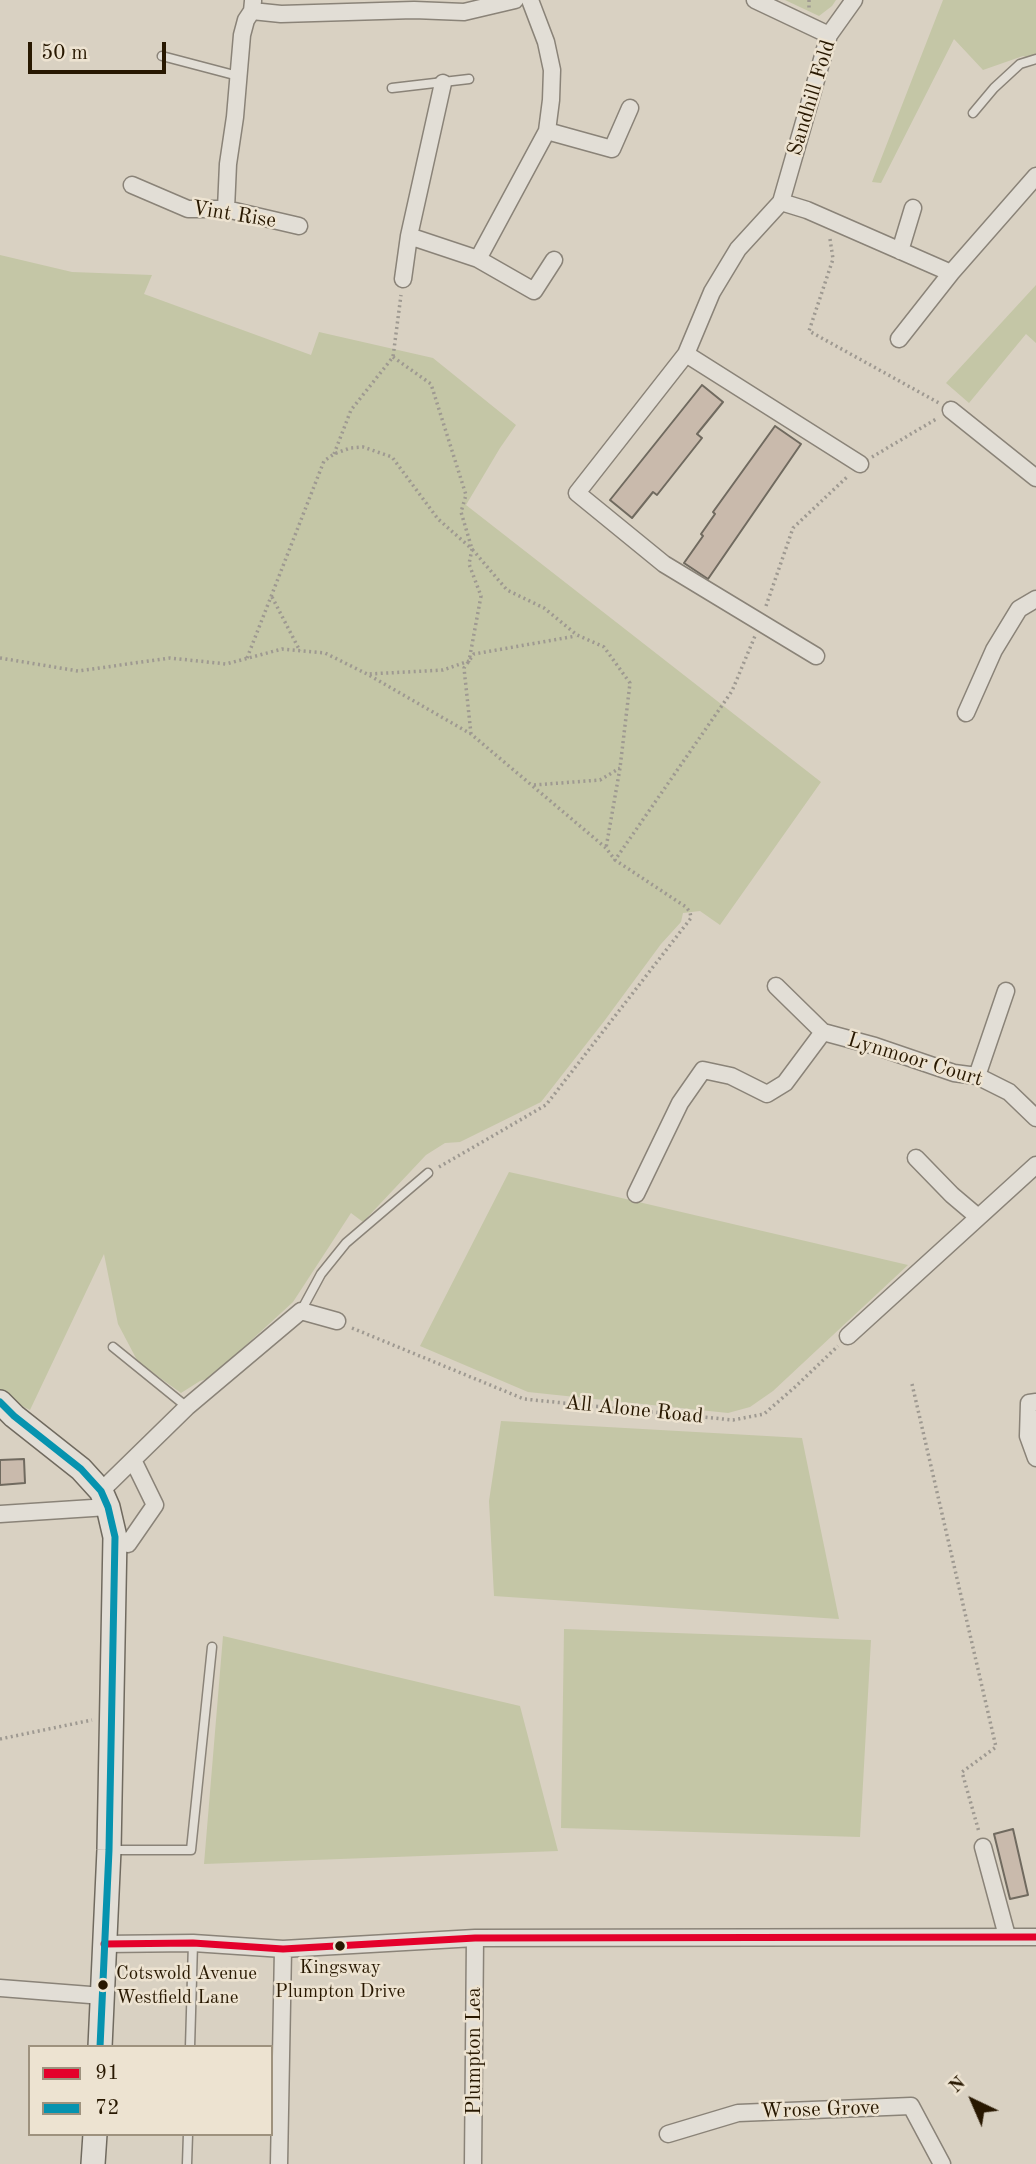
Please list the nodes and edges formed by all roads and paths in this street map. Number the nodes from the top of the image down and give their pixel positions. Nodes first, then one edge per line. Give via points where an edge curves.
1 (515, 0) edge
2 (530, 0) edge
3 (755, 0) edge
4 (854, 0) edge
5 (252, 5) edge
6 (414, 5) edge
7 (829, 35) junction
8 (162, 55) dead end
9 (1036, 59) edge
10 (238, 76) junction
11 (469, 79) dead end
12 (443, 83) junction
13 (392, 88) dead end
14 (630, 108) dead end
15 (973, 113) dead end
16 (547, 131) junction
17 (1036, 176) edge
18 (132, 185) dead end
19 (781, 202) junction
20 (913, 208) dead end
21 (226, 209) junction
22 (807, 210) junction
23 (299, 226) dead end
24 (409, 236) junction
25 (900, 251) junction
26 (478, 259) junction
27 (554, 260) dead end
28 (951, 273) junction
29 (403, 279) joint
30 (899, 339) dead end
31 (686, 354) junction
32 (393, 356) junction
33 (951, 410) junction
34 (334, 454) junction
35 (860, 464) junction
36 (1036, 478) edge
37 (472, 549) junction
38 (272, 596) junction
39 (1036, 598) edge
40 (760, 622) junction
41 (577, 635) junction
42 (300, 651) junction
43 (816, 656) dead end
44 (0, 658) edge
45 (247, 658) junction
46 (469, 661) junction
47 (367, 674) junction
48 (966, 713) dead end
49 (471, 734) junction
50 (620, 768) junction
51 (533, 785) junction
52 (607, 848) junction
53 (615, 860) junction
54 (776, 986) dead end
55 (1006, 991) dead end
56 (823, 1032) junction
57 (977, 1076) junction
58 (1036, 1118) edge
59 (916, 1158) dead end
60 (1036, 1165) edge
61 (428, 1174) joint
62 (636, 1194) dead end
63 (978, 1217) junction
64 (301, 1311) junction
65 (337, 1321) joint
66 (848, 1336) joint
67 (113, 1347) dead end
68 (912, 1384) dead end
69 (0, 1402) edge
70 (1036, 1402) edge
71 (187, 1407) junction
72 (1036, 1458) edge
73 (133, 1460) junction
74 (105, 1499) junction
75 (0, 1514) edge
76 (128, 1544) dead end
77 (212, 1647) dead end
78 (111, 1716) junction
79 (0, 1739) edge
80 (983, 1847) joint
81 (108, 1850) junction
82 (1007, 1936) junction
83 (1036, 1937) edge
84 (475, 1938) junction
85 (192, 1943) junction
86 (104, 1944) junction
87 (283, 1949) junction
88 (0, 1988) edge
89 (103, 1996) junction
90 (100, 2045) edge
91 (190, 2045) edge
92 (668, 2134) dead end
93 (94, 2136) edge
94 (188, 2136) edge
95 (93, 2164) edge
96 (187, 2164) edge
97 (279, 2164) edge
98 (473, 2164) edge
99 (942, 2164) edge

1 - 6 street via 464,12
2 - 16 street via 552,70
3 - 7 street
4 - 7 street, Sandhill Fold
5 - 6 street via 281,14
5 - 10 street via 242,35
7 - 19 street, Sandhill Fold
8 - 10 lane
9 - 15 lane via 1020,64
10 - 21 street
11 - 12 lane
12 - 13 lane
12 - 24 street
14 - 16 street via 612,149
16 - 26 street
17 - 28 street
18 - 21 street, Vint Rise via 188,209
19 - 22 street
19 - 31 street via 738,249 712,292
20 - 25 street
21 - 23 street, Vint Rise
22 - 25 street
22 - 33 path via 828,229 834,258 809,331
24 - 26 street
24 - 29 street
25 - 28 street
26 - 27 street via 534,291
28 - 30 street
29 - 32 path
31 - 35 street
31 - 40 street via 577,493 664,564
32 - 34 path via 351,410
32 - 37 path via 431,384 466,495 461,512
33 - 35 path
33 - 36 street
34 - 37 path via 363,447 392,457 438,519
34 - 38 path via 324,461
35 - 40 path via 793,528
37 - 41 path via 508,590 544,608
37 - 46 path via 469,564 481,596
38 - 42 path
38 - 45 path
39 - 48 street via 1019,609 993,650
40 - 43 street
40 - 53 path via 732,691
41 - 46 path via 474,654
41 - 50 path via 604,647 631,683
42 - 45 path via 282,649
42 - 47 path via 325,653
44 - 45 path via 78,671 170,658 226,664
46 - 47 path via 443,670
46 - 49 path via 464,668
47 - 49 path
49 - 51 path
50 - 51 path via 600,780
50 - 52 path
51 - 52 path
52 - 53 path
53 - 61 path via 686,907 691,918 545,1105
54 - 56 street, Lynmoor Court
55 - 57 street
56 - 57 street, Lynmoor Court
56 - 62 street, Lynmoor Court via 785,1083 766,1094 731,1076 703,1070 680,1103
57 - 58 street, Lynmoor Court via 1009,1092
59 - 63 street
60 - 63 street
61 - 64 lane via 346,1243 321,1274
63 - 66 street
64 - 65 street
64 - 71 street
65 - 66 path, All Alone Road via 524,1398 733,1420 764,1414
67 - 71 lane
68 - 80 path via 996,1747 962,1772
69 - 74 street via 81,1469
70 - 72 street via 1029,1404 1028,1436
71 - 73 street
73 - 74 street
73 - 76 street via 155,1505
74 - 75 street
74 - 78 street via 115,1537
77 - 81 lane via 191,1850
78 - 79 path
78 - 81 street
80 - 82 street
81 - 86 street
82 - 83 street
82 - 84 street
84 - 87 street
84 - 98 street, Plumpton Lea
85 - 86 street
85 - 87 street
85 - 91 lane
86 - 89 street
87 - 97 street
88 - 89 street
89 - 90 street
92 - 99 street, Wrose Grove via 738,2113 911,2106
93 - 95 street
94 - 96 lane

